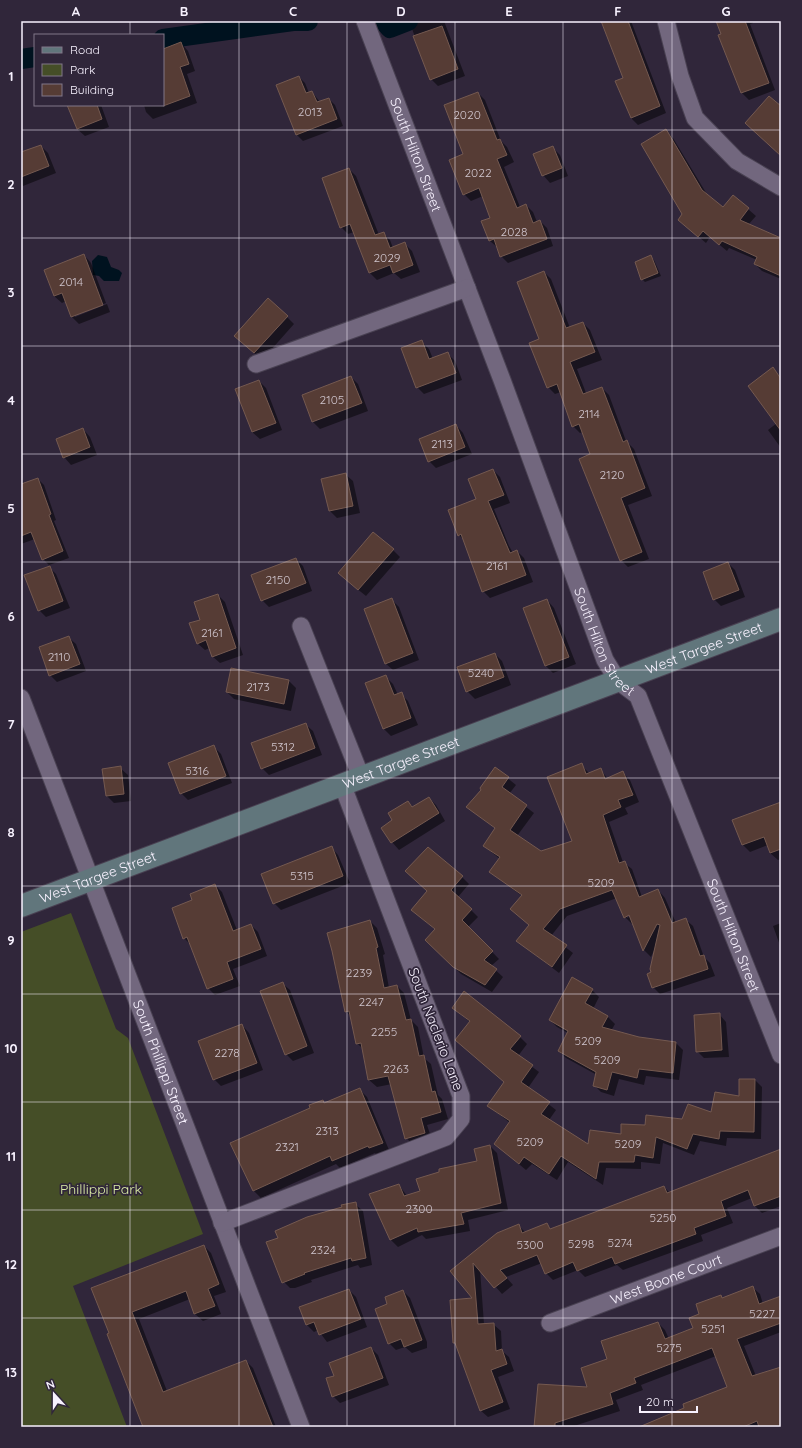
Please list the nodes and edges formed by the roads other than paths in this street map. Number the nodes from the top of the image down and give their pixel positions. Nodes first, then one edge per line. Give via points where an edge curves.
1 (365, 21) edge
2 (666, 21) edge
3 (781, 187) edge
4 (467, 288) junction
5 (256, 364) dead end
6 (781, 619) edge
7 (301, 626) dead end
8 (618, 681) junction
9 (21, 698) edge
10 (351, 780) junction
11 (91, 879) junction
12 (21, 906) edge
13 (781, 1055) edge
14 (222, 1223) junction
15 (781, 1236) edge
16 (550, 1323) dead end
17 (301, 1427) edge

1 - 4 street, South Hilton Street
2 - 3 street via 680,76 695,118 737,161
4 - 5 street
4 - 8 street, South Hilton Street via 605,660
6 - 8 street, West Targee Street
7 - 10 street, South Naclerio Lane
8 - 10 street, West Targee Street
8 - 13 street, South Hilton Street via 638,696
9 - 11 street, South Phillippi Street
10 - 11 street, West Targee Street
10 - 14 street, South Naclerio Lane via 461,1096 461,1119 446,1137
11 - 12 street, West Targee Street
11 - 14 street, South Phillippi Street
14 - 17 street, South Phillippi Street
15 - 16 street, West Boone Court

